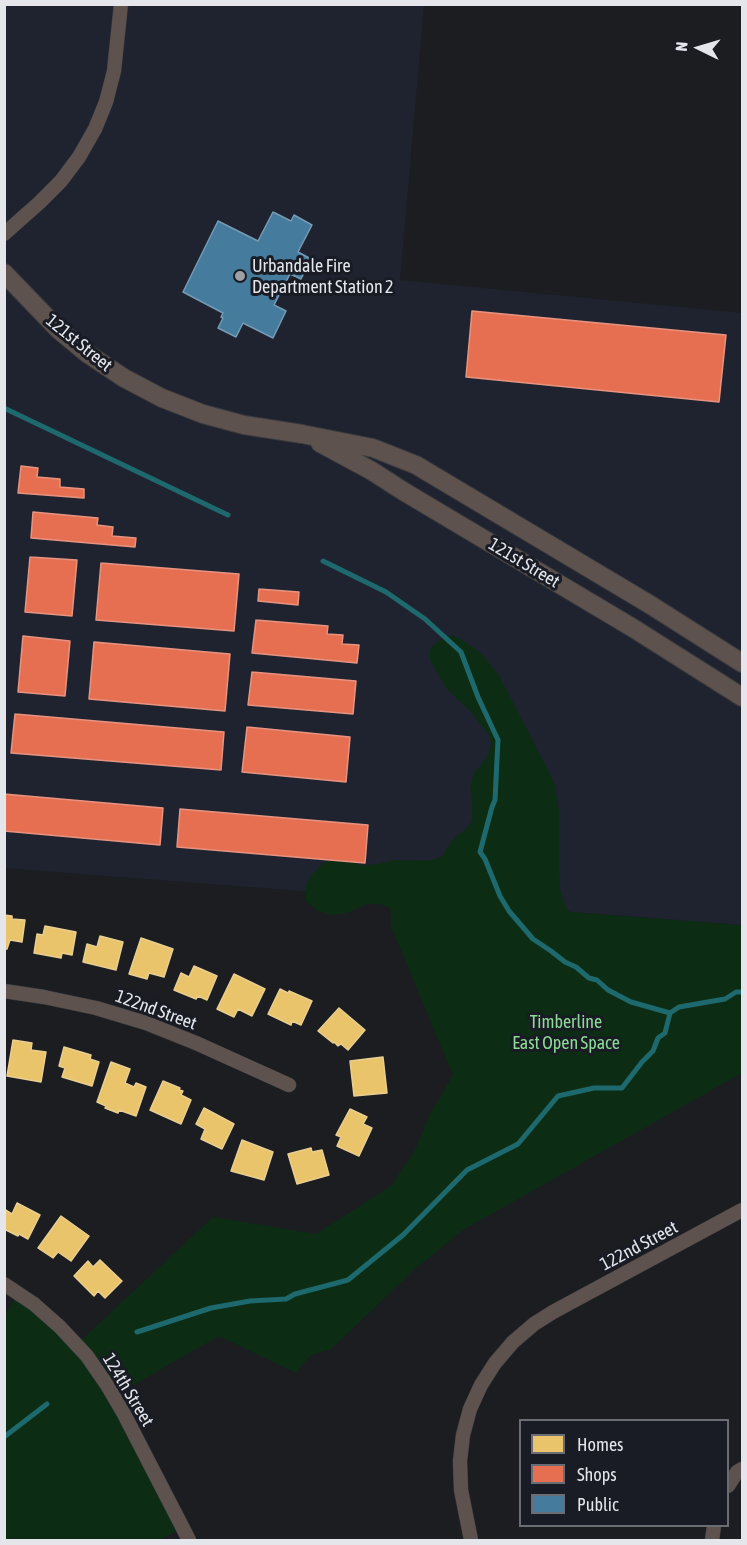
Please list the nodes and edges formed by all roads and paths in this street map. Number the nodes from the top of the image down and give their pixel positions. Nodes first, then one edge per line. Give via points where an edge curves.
1 (122, 4) edge
2 (4, 234) edge
3 (4, 273) edge
4 (302, 434) junction
5 (742, 663) edge
6 (742, 697) edge
7 (4, 992) edge
8 (289, 1085) dead end
9 (742, 1210) edge
10 (4, 1284) edge
11 (742, 1469) edge
12 (729, 1484) edge
13 (189, 1540) edge
14 (471, 1540) edge

1 - 2 street via 114,71 94,129 61,181
3 - 4 street, 121st Street via 59,330 124,378 203,414
4 - 5 street, 121st Street via 373,448 416,465
4 - 6 street, 121st Street via 372,471
7 - 8 street, 122nd Street via 96,1008 146,1023
9 - 14 street, 122nd Street via 534,1324 495,1363 470,1409 463,1435 461,1490
10 - 13 street, 124th Street via 34,1304 87,1356 124,1413
11 - 12 street

